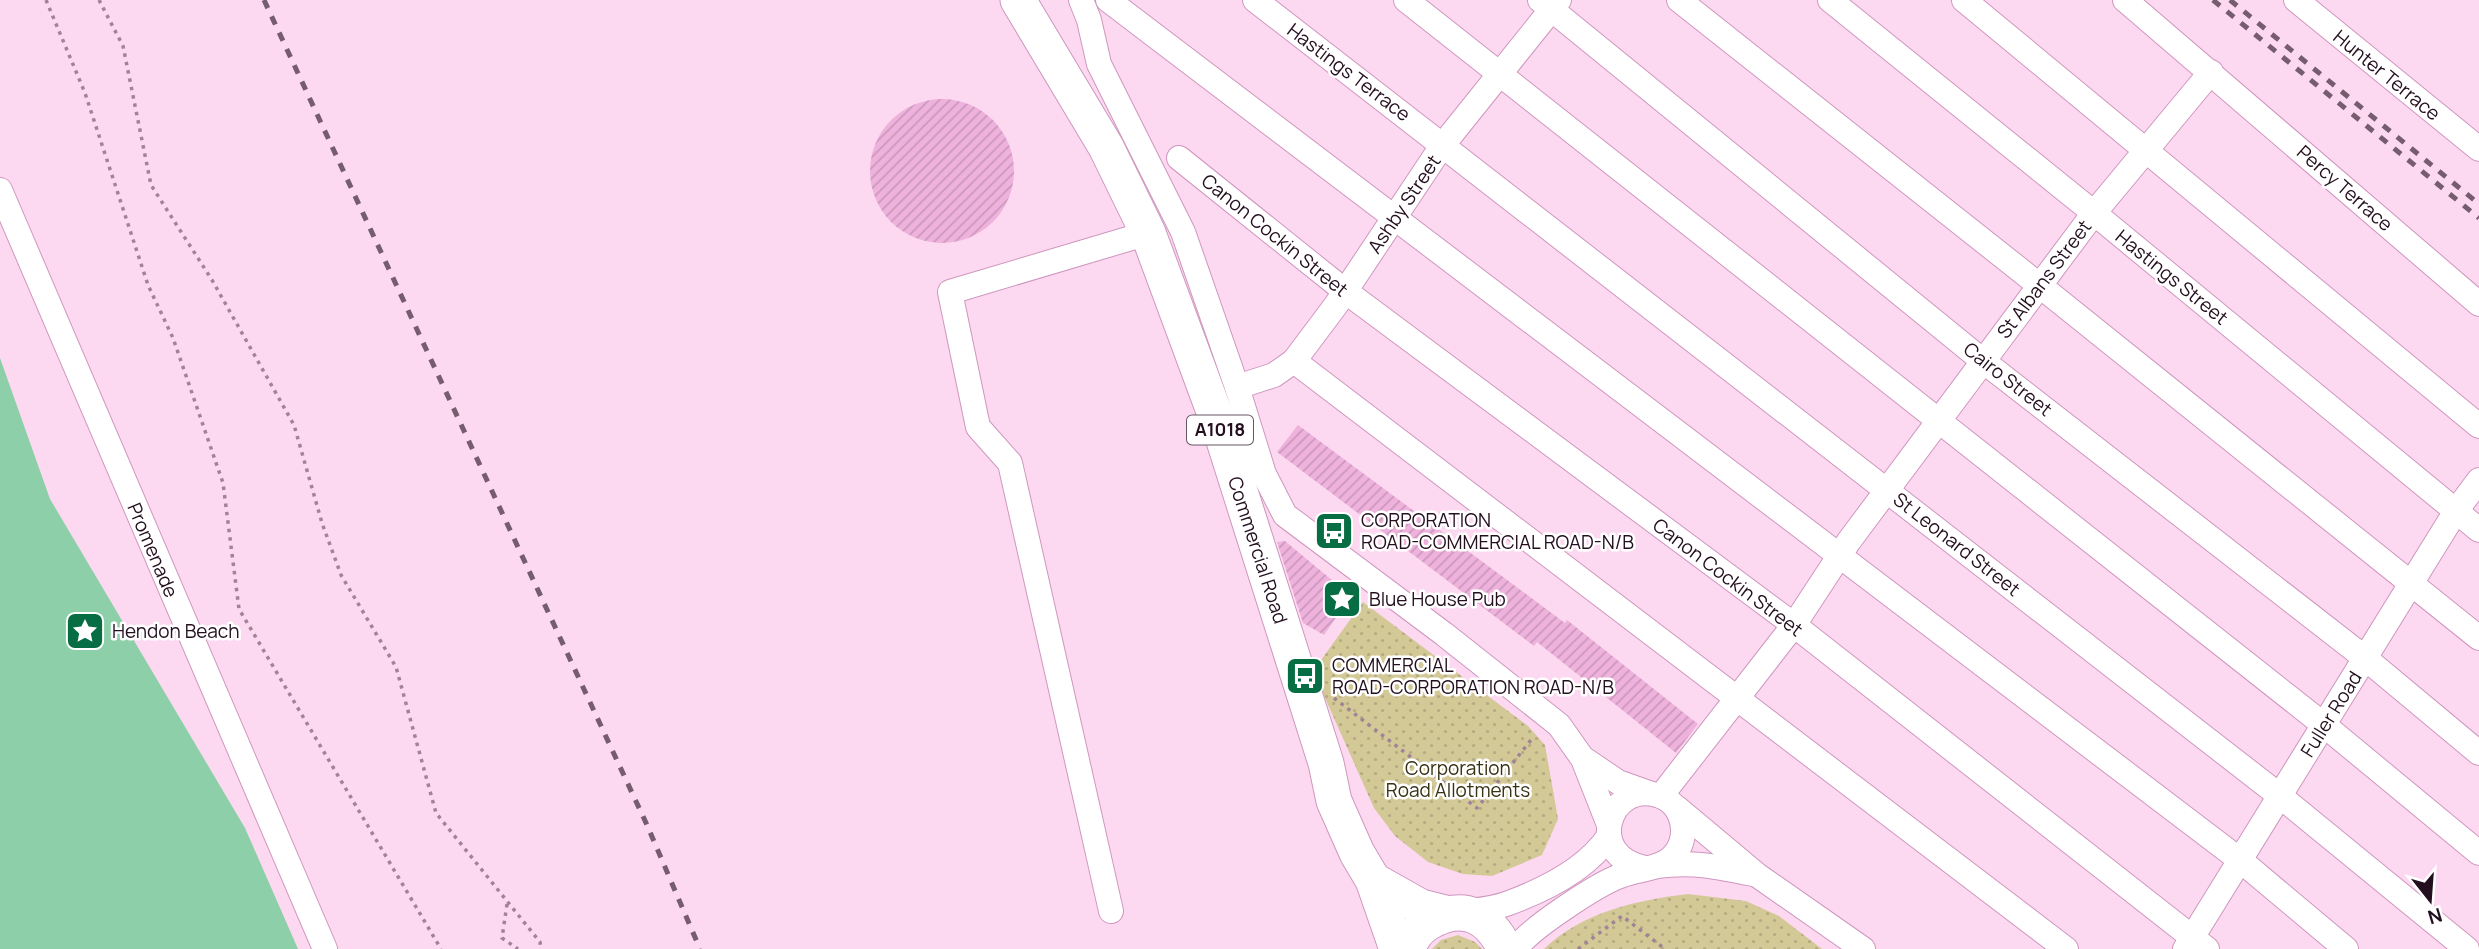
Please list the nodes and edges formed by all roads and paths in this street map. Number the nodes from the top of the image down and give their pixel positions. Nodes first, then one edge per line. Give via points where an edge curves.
1 (46, 0) edge
2 (99, 0) edge
3 (1018, 0) edge
4 (1082, 0) edge
5 (1108, 0) edge
6 (1255, 0) edge
7 (1406, 0) edge
8 (1679, 0) edge
9 (1830, 0) edge
10 (1964, 0) edge
11 (2125, 0) edge
12 (2296, 0) edge
13 (1550, 3) edge
14 (2211, 72) junction
15 (1500, 74) junction
16 (1442, 146) junction
17 (2147, 149) junction
18 (2479, 149) edge
19 (1179, 158) dead end
20 (0, 190) edge
21 (2094, 213) junction
22 (1395, 217) junction
23 (1148, 233) junction
24 (2039, 285) junction
25 (1345, 291) junction
26 (2479, 304) edge
27 (1983, 360) junction
28 (1294, 361) junction
29 (1237, 387) junction
30 (1938, 422) junction
31 (2479, 426) edge
32 (2479, 480) edge
33 (1887, 489) junction
34 (2456, 511) junction
35 (2479, 530) edge
36 (1839, 556) junction
37 (2412, 583) junction
38 (1794, 625) junction
39 (2479, 638) edge
40 (2365, 658) junction
41 (1305, 698) junction
42 (1736, 699) junction
43 (2324, 724) junction
44 (1531, 740) dead end
45 (2479, 753) edge
46 (1583, 758) junction
47 (2280, 796) junction
48 (1662, 799) junction
49 (1609, 830) junction
50 (2479, 853) edge
51 (2240, 860) junction
52 (1652, 867) junction
53 (1757, 875) junction
54 (1373, 880) junction
55 (507, 902) junction
56 (1111, 911) dead end
57 (1454, 913) junction
58 (2195, 945) edge
59 (325, 949) edge
60 (440, 949) edge
61 (518, 949) edge
62 (541, 949) edge
63 (1397, 949) edge
64 (1408, 949) edge
65 (1506, 949) edge
66 (1516, 949) edge
67 (1578, 949) edge
68 (1665, 949) edge
69 (1863, 949) edge
70 (2067, 949) edge
71 (2346, 949) edge
72 (2467, 949) edge

1 - 60 path via 85,93 148,285 173,338 223,483 239,608
2 - 55 path via 123,46 151,184 294,425 341,575 396,667 436,813
3 - 23 highway, Commercial Road / A1018 via 1106,148
4 - 29 street, Commercial Road via 1099,64 1183,232
5 - 22 street via 1145,40
6 - 16 street, Hastings Terrace
7 - 15 street
8 - 24 street
9 - 21 street, Hastings Street
10 - 17 street
11 - 14 street, Percy Terrace
12 - 18 street, Hunter Terrace
13 - 15 street, Ashby Street
13 - 27 street, Cairo Street
14 - 17 street, St Albans Street
14 - 26 street, Percy Terrace
15 - 16 street, Ashby Street
15 - 30 street
16 - 22 street, Ashby Street
16 - 33 street, St Leonard Street
17 - 21 street, St Albans Street
17 - 31 street
19 - 25 street, Canon Cockin Street
20 - 59 street, Promenade
21 - 24 street, St Albans Street
21 - 34 street, Hastings Street
22 - 25 street, Ashby Street
22 - 36 street
23 - 41 highway, Commercial Road / A1018 via 1219,425
23 - 56 street via 950,292 978,427 1010,463
24 - 27 street, St Albans Street
24 - 37 street
25 - 28 street, Ashby Street
25 - 38 street, Canon Cockin Street
27 - 30 street, St Albans Street
27 - 40 street, Cairo Street
28 - 29 street, Ashby Street via 1274,375
28 - 42 street
29 - 46 street, Commercial Road via 1272,493 1285,515 1559,725
30 - 33 street, St Albans Street
30 - 43 street
32 - 34 street, Fuller Road
33 - 36 street, St Albans Street
33 - 47 street, St Leonard Street
34 - 35 street, Hastings Street
34 - 37 street, Fuller Road
36 - 38 street, St Albans Street
36 - 51 street
37 - 39 street
37 - 40 street, Fuller Road
38 - 42 street, St Albans Street
38 - 58 street, Canon Cockin Street
40 - 43 street, Fuller Road
40 - 45 street, Cairo Street
41 - 44 path via 1325,691 1477,808
41 - 54 highway, Commercial Road / A1018 via 1334,801
42 - 48 street, St Albans Street
42 - 70 street
43 - 47 street, Fuller Road
43 - 50 street
46 - 48 street via 1618,782
46 - 49 street
47 - 51 street, Fuller Road
47 - 72 street, St Leonard Street
48 - 49 street via 1636,795 1622,802 1613,813
48 - 52 street via 1683,821 1684,835 1670,860
48 - 53 street
49 - 52 street via 1613,849 1621,858 1632,866
49 - 57 street via 1599,851 1556,881 1504,905
51 - 58 street, Fuller Road
51 - 71 street
52 - 53 street via 1707,864
52 - 66 street via 1618,876 1541,924
53 - 69 street
54 - 57 highway via 1421,907
54 - 63 highway, Commercial Road / A1018
55 - 61 path via 502,938
55 - 62 path
57 - 64 highway via 1422,925
57 - 65 highway via 1478,917 1493,927
67 - 68 path via 1622,916

